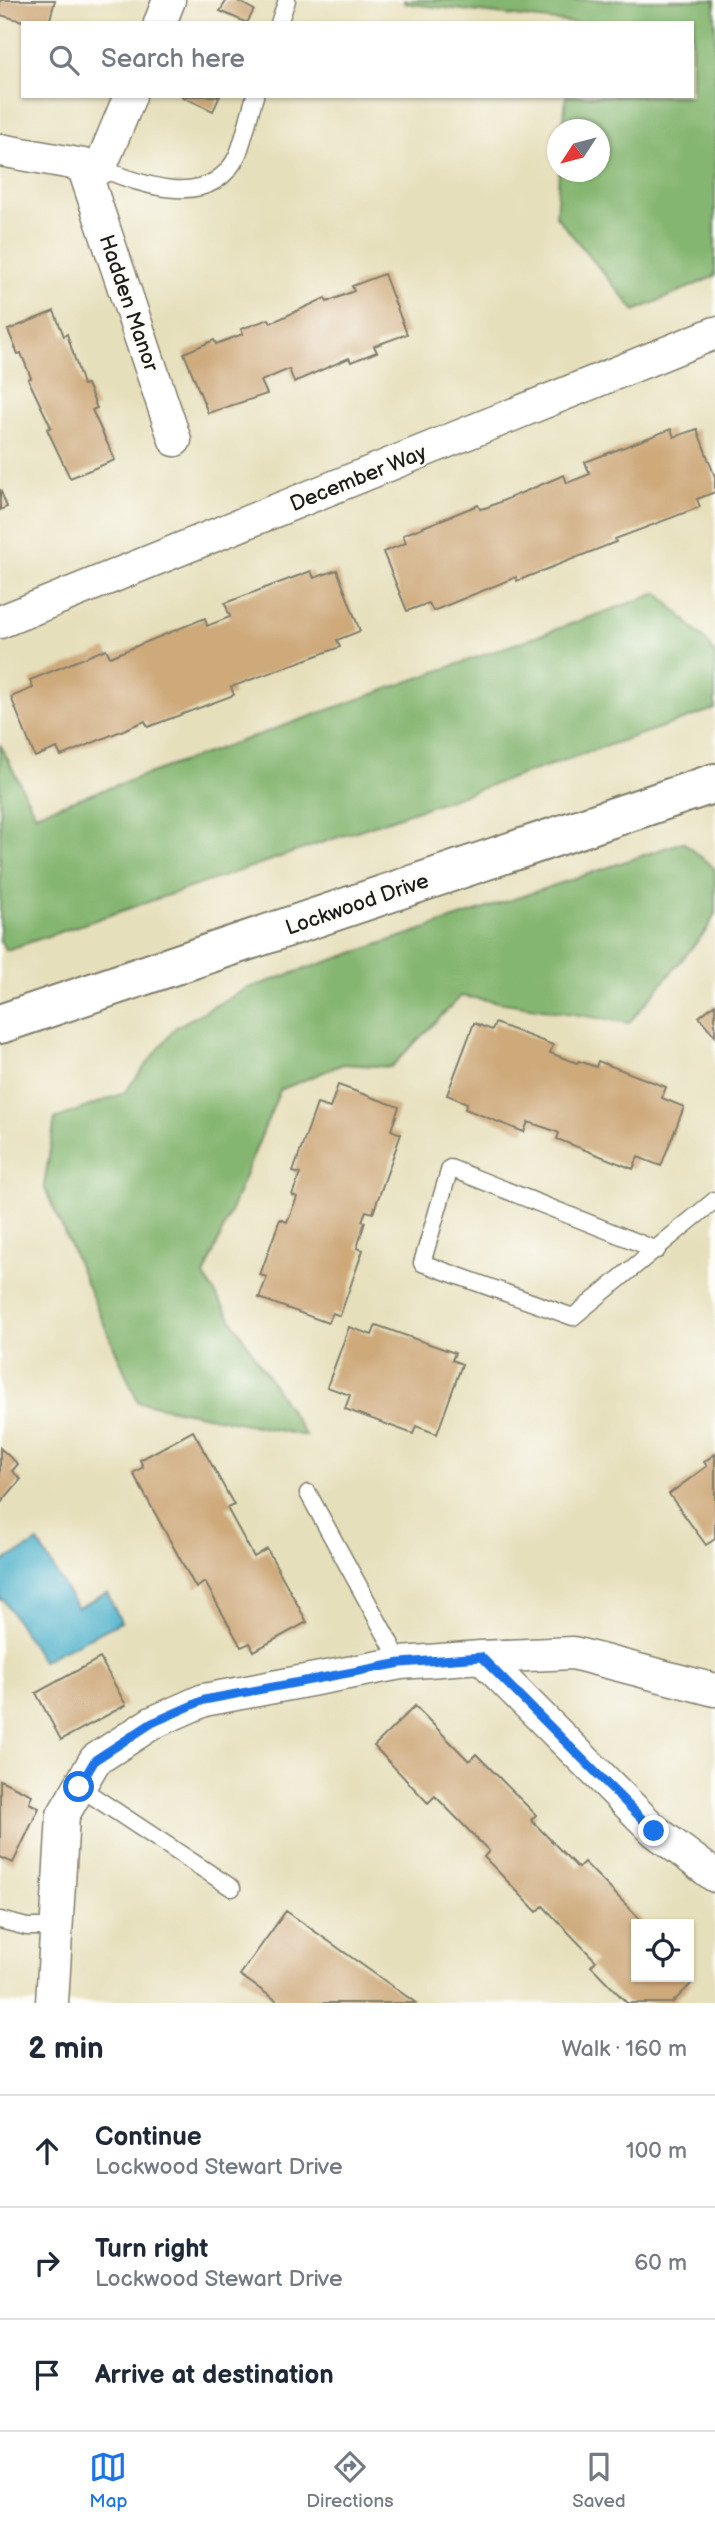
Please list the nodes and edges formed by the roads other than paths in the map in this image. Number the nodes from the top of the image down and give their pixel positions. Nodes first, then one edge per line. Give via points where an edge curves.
1 (169, 0) edge
2 (287, 0) edge
3 (161, 21) edge
4 (280, 21) edge
5 (129, 98) edge
6 (254, 98) edge
7 (0, 150) edge
8 (91, 167) junction
9 (715, 333) edge
10 (175, 440) dead end
11 (0, 622) edge
12 (715, 783) edge
13 (0, 1024) edge
14 (715, 1200) edge
15 (657, 1250) junction
16 (308, 1493) dead end
17 (481, 1657) junction
18 (401, 1663) junction
19 (715, 1690) edge
20 (79, 1787) junction
21 (715, 1876) edge
22 (232, 1888) dead end
23 (0, 1920) edge
24 (57, 1927) junction
25 (52, 2003) edge

1 - 3 street
2 - 4 lane
5 - 8 street
6 - 8 lane via 237,154 218,182 203,187 148,188
7 - 8 street
8 - 10 street, Hadden Manor
9 - 11 street, December Way
12 - 13 street, Lockwood Drive
14 - 15 lane
15 - 15 lane via 573,1317 422,1263 450,1168
16 - 18 lane
17 - 18 street
17 - 19 street via 573,1653
17 - 21 street via 654,1831
18 - 20 street via 204,1700 152,1723 95,1760
20 - 22 lane
20 - 24 street via 63,1815
23 - 24 lane via 27,1927
24 - 25 street

